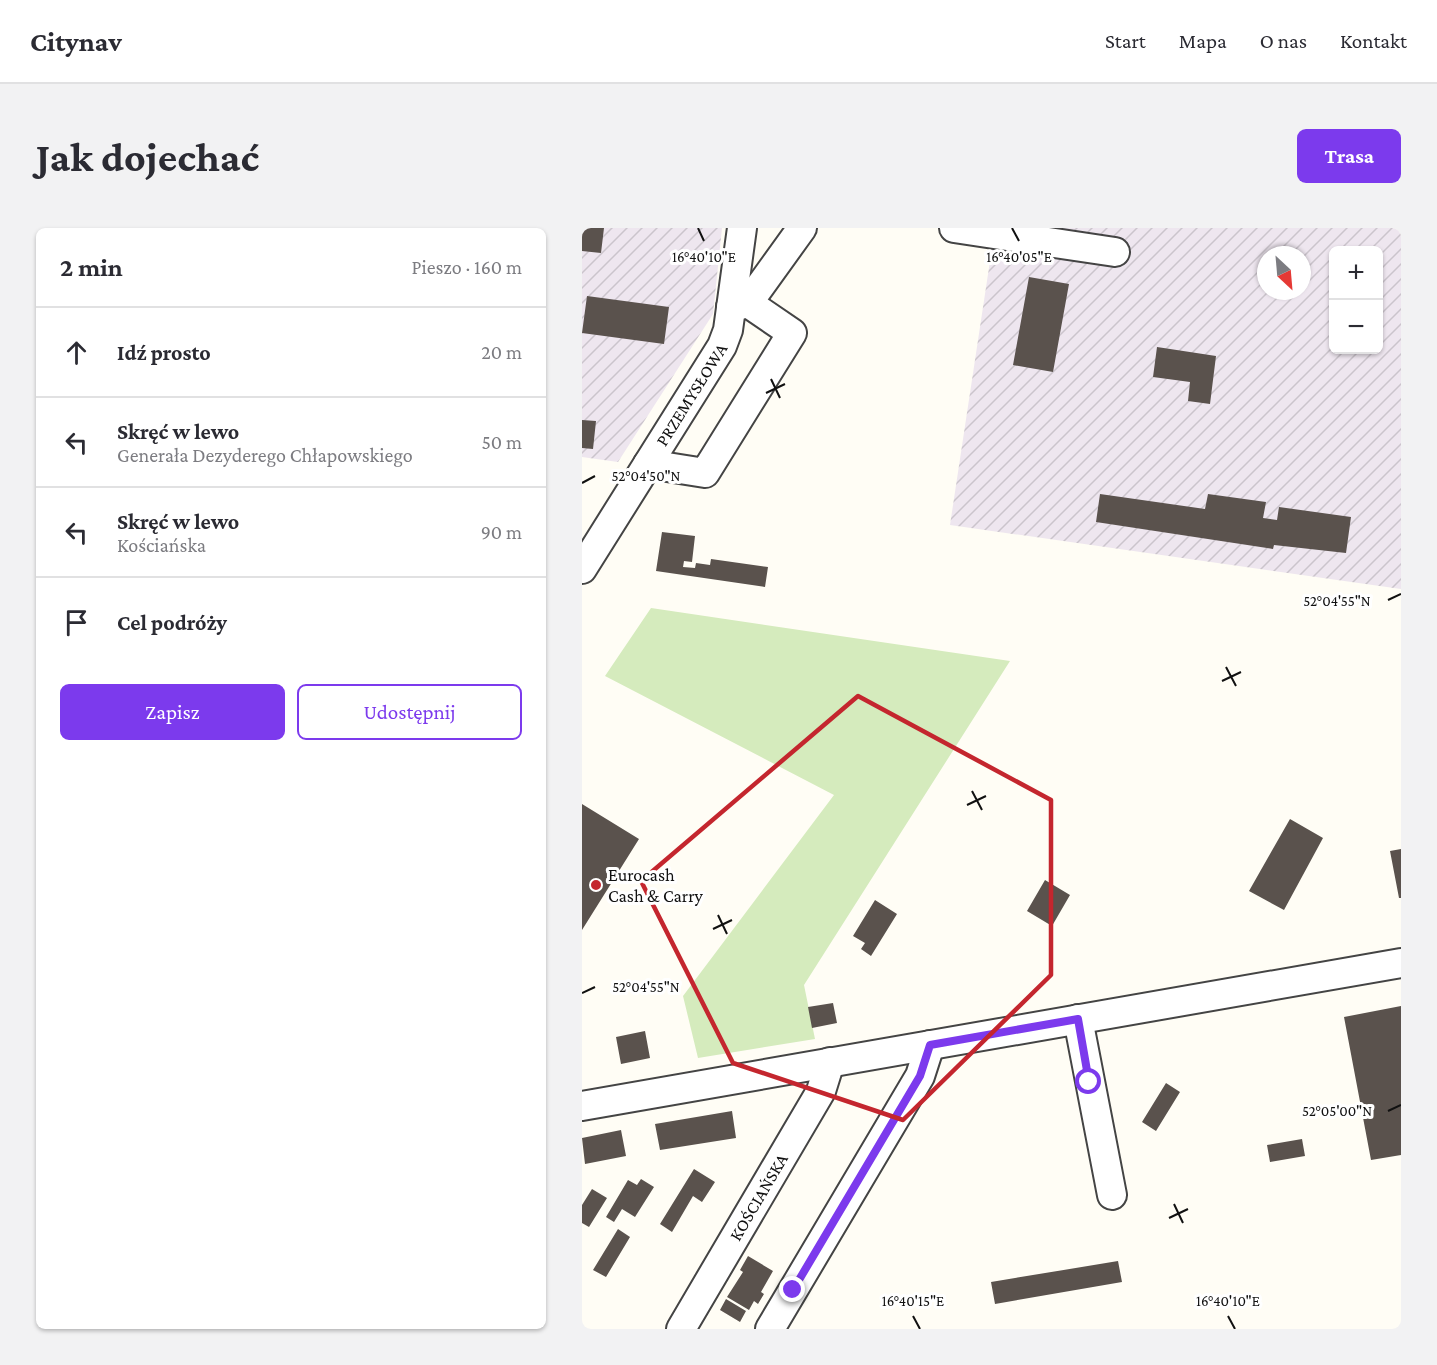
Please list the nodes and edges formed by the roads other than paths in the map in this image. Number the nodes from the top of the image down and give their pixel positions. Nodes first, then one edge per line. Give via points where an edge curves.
1 (742, 228) edge
2 (802, 228) edge
3 (954, 228) edge
4 (1115, 252) dead end
5 (739, 305) junction
6 (648, 464) junction
7 (582, 569) edge
8 (1401, 963) edge
9 (1078, 1019) junction
10 (930, 1045) junction
11 (830, 1062) junction
12 (582, 1106) edge
13 (1112, 1195) dead end
14 (681, 1329) edge
15 (770, 1329) edge

1 - 5 street, PRZEMYSŁOWA
2 - 5 street, PRZEMYSŁOWA
3 - 4 street
5 - 6 street, PRZEMYSŁOWA via 722,346
5 - 6 street via 792,333 705,474
6 - 7 street, PRZEMYSŁOWA
8 - 9 street
9 - 10 street
9 - 13 street
10 - 11 street
10 - 15 street via 920,1076
11 - 12 street
11 - 14 street, KOŚCIAŃSKA via 821,1091

